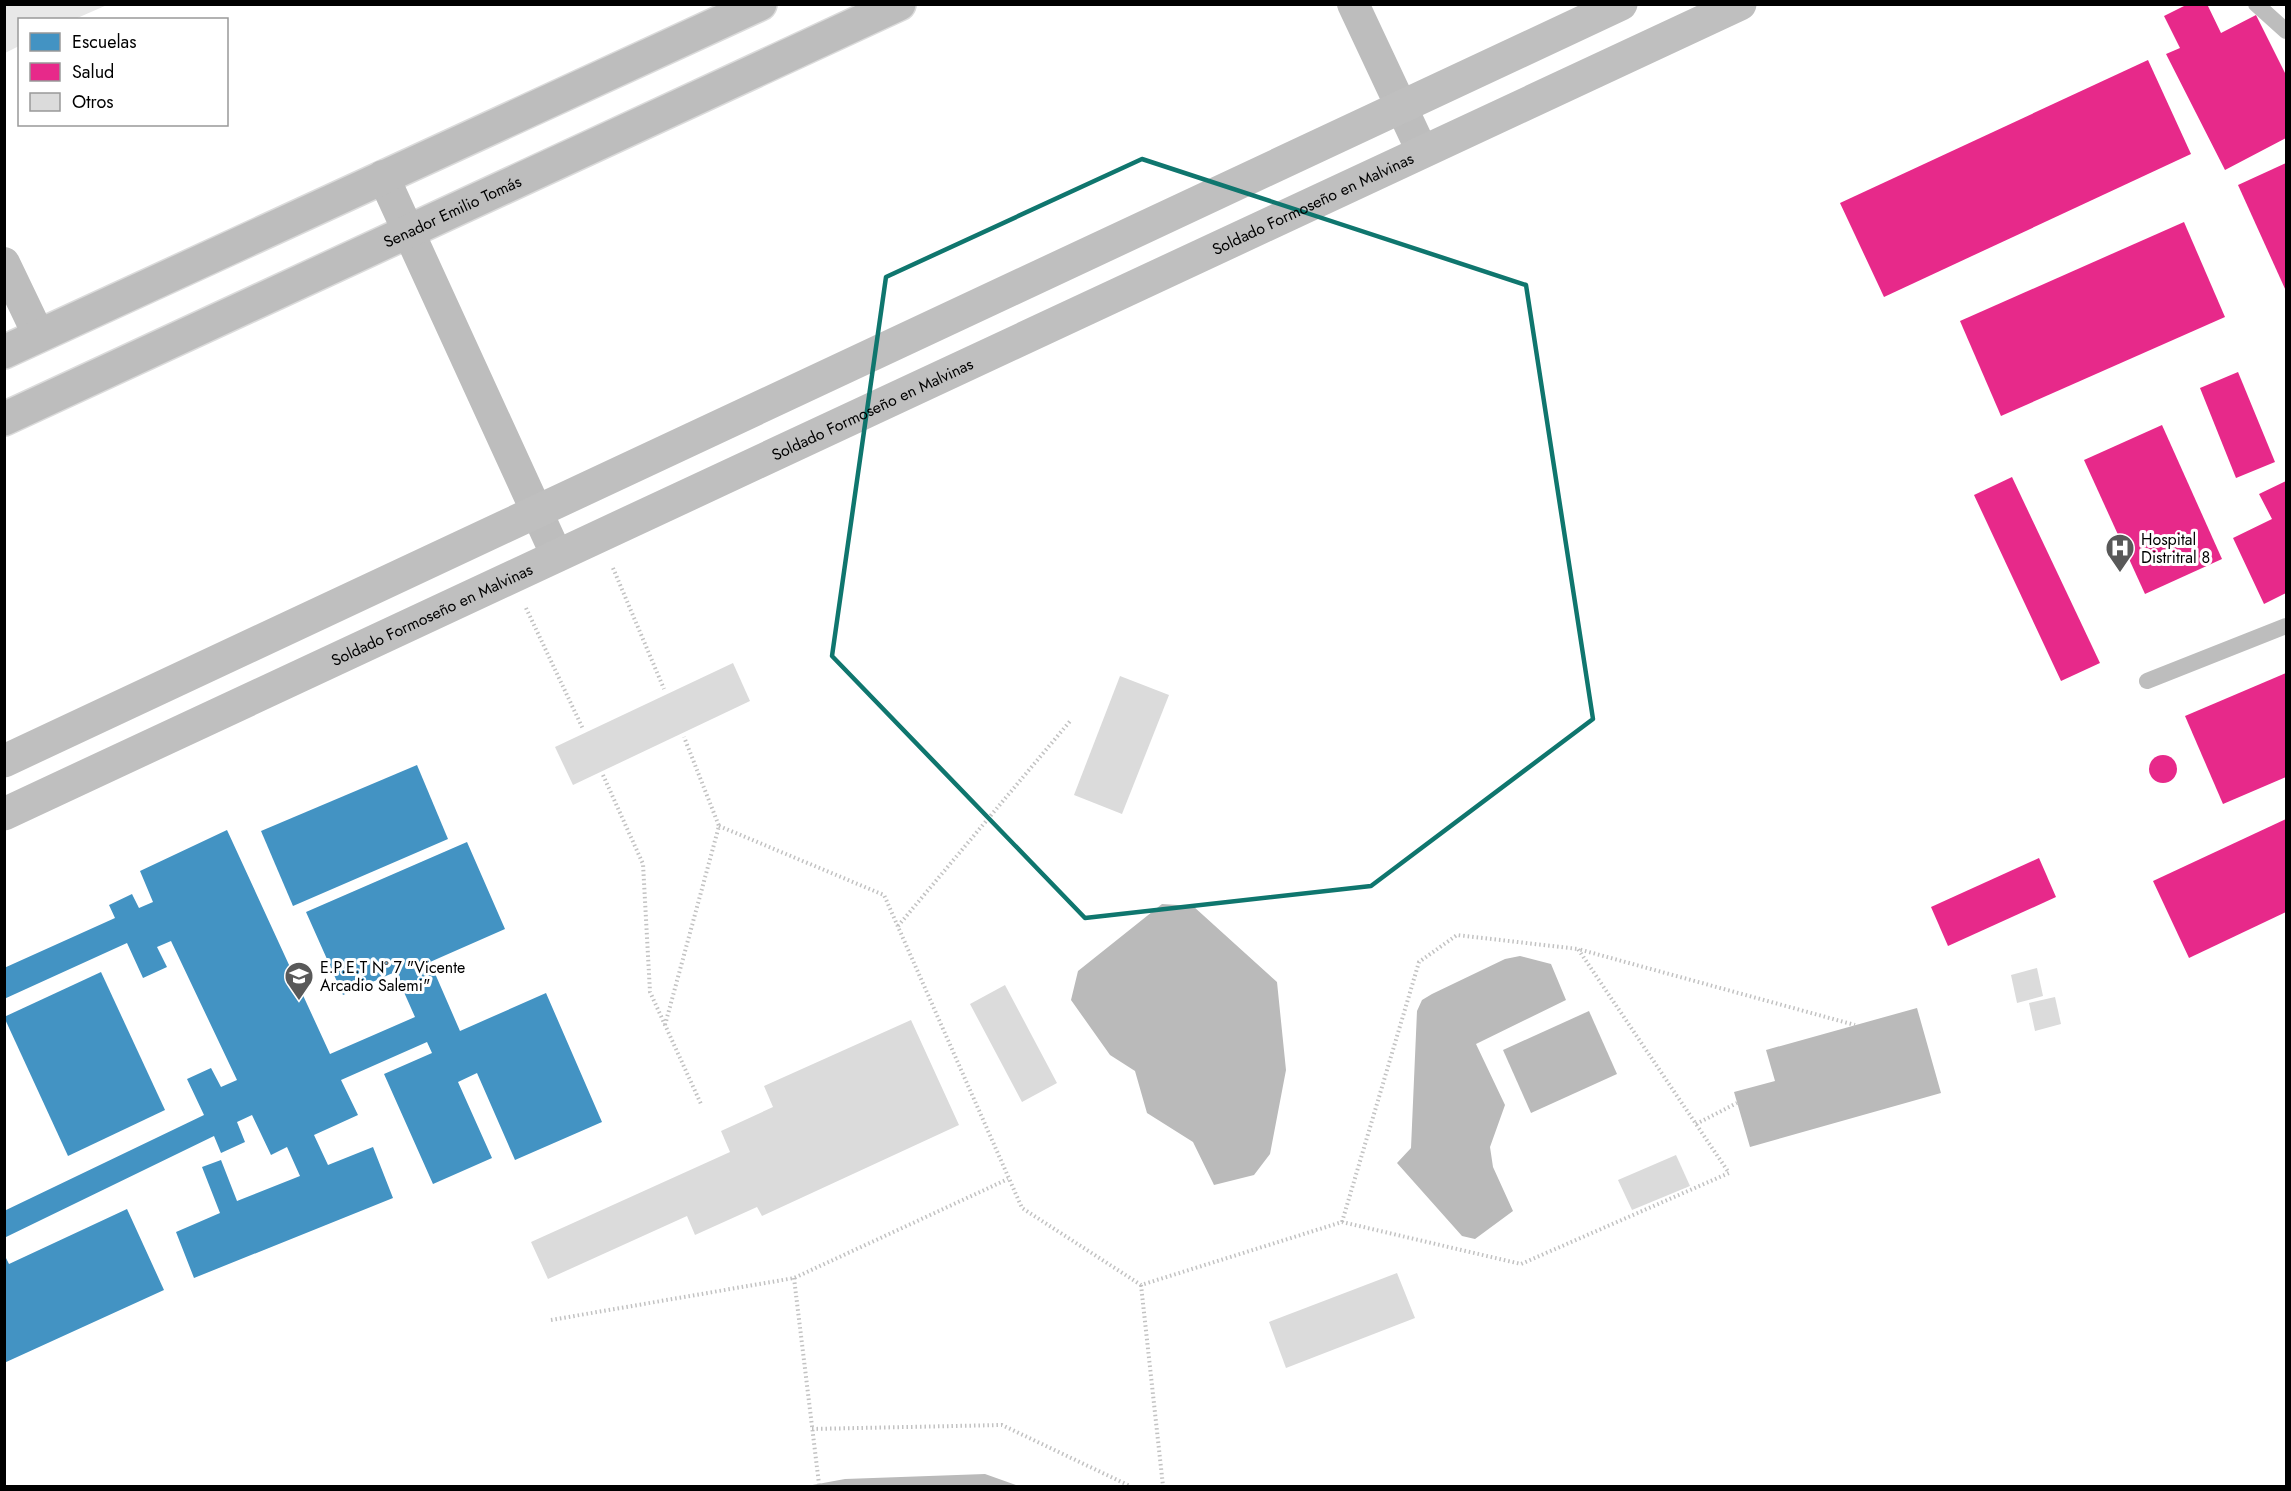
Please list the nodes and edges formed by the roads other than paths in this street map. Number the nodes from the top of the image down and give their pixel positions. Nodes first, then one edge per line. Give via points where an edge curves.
1 (760, 4) edge
2 (899, 4) edge
3 (1353, 4) edge
4 (1621, 4) edge
5 (1740, 4) edge
6 (2256, 4) edge
7 (2286, 31) edge
8 (1399, 107) junction
9 (1422, 151) junction
10 (383, 176) junction
11 (408, 230) junction
12 (4, 262) edge
13 (39, 336) junction
14 (4, 352) edge
15 (4, 419) edge
16 (536, 511) junction
17 (557, 556) junction
18 (2286, 626) edge
19 (2147, 681) dead end
20 (4, 761) edge
21 (4, 814) edge

1 - 10 main road
2 - 11 main road, Senador Emilio Tomás
3 - 8 street
4 - 8 main road
5 - 9 main road, Soldado Formoseño en Malvinas
6 - 7 lane
8 - 9 street
8 - 16 main road
9 - 17 main road, Soldado Formoseño en Malvinas
10 - 11 street
10 - 13 main road
11 - 15 main road, Senador Emilio Tomás
11 - 16 street
12 - 13 street
13 - 14 main road
16 - 17 street
16 - 20 main road
17 - 21 main road, Soldado Formoseño en Malvinas
18 - 19 lane

